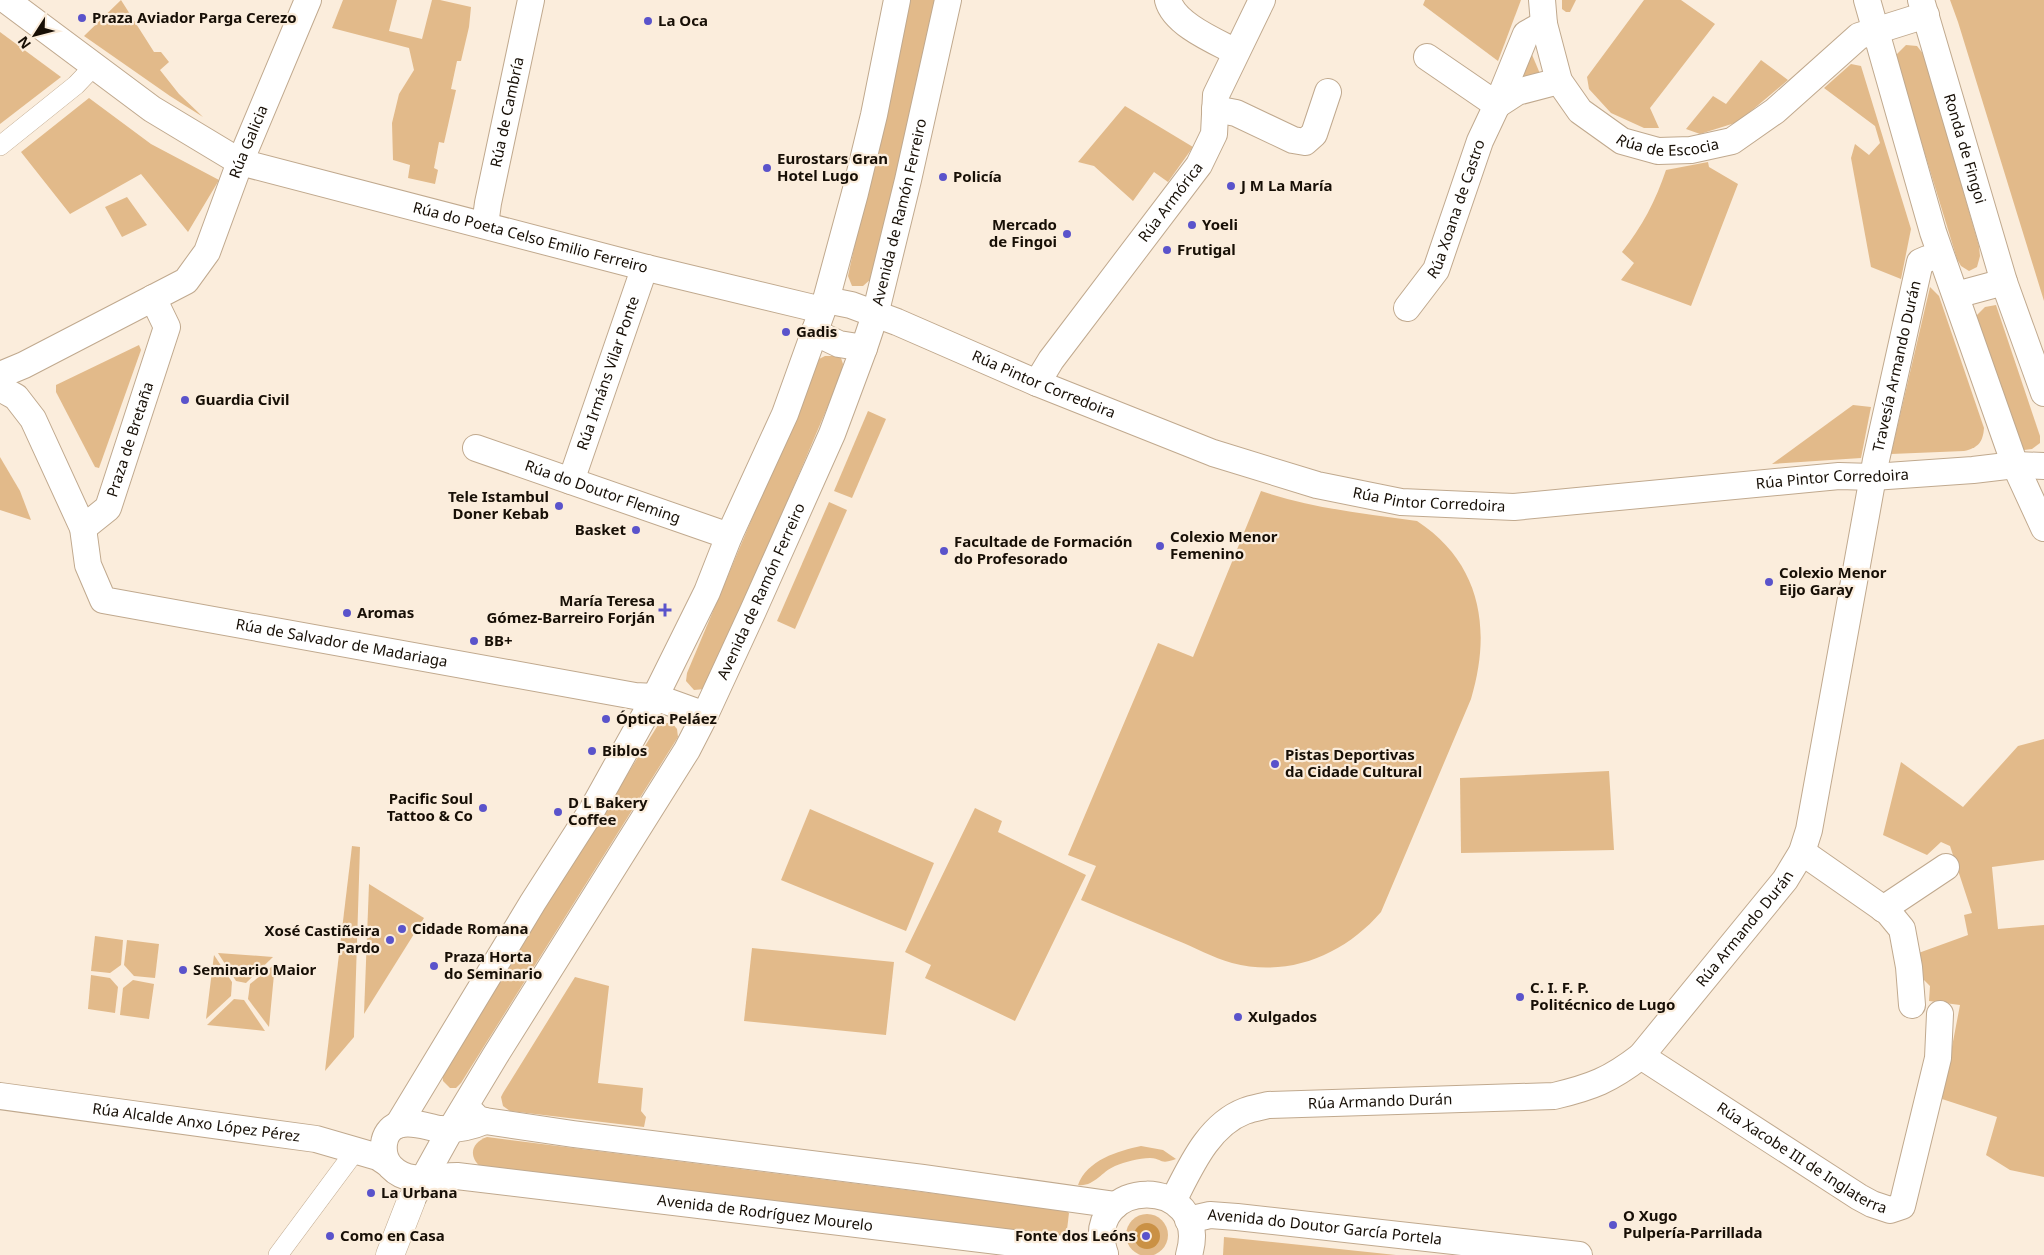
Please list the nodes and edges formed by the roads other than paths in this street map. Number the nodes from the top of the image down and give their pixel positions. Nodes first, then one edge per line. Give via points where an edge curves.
1 (6, 0) edge
2 (308, 0) edge
3 (531, 0) edge
4 (897, 0) edge
5 (948, 0) edge
6 (1168, 0) edge
7 (1262, 0) edge
8 (1867, 0) edge
9 (1923, 8) edge
10 (1543, 12) edge
11 (1875, 30) junction
12 (1236, 52) junction
13 (1427, 57) dead end
14 (95, 65) junction
15 (1559, 81) junction
16 (1328, 92) dead end
17 (1497, 105) junction
18 (1215, 109) junction
19 (0, 146) edge
20 (240, 162) junction
21 (485, 225) junction
22 (1927, 259) dead end
23 (646, 268) junction
24 (2004, 282) junction
25 (1956, 295) junction
26 (153, 298) junction
27 (1407, 308) dead end
28 (820, 314) junction
29 (875, 315) junction
30 (864, 348) junction
31 (0, 375) edge
32 (1037, 383) junction
33 (0, 388) edge
34 (2044, 393) edge
35 (476, 448) dead end
36 (2015, 464) junction
37 (2044, 466) edge
38 (1873, 477) junction
39 (571, 481) junction
40 (83, 528) junction
41 (2044, 528) edge
42 (729, 536) junction
43 (655, 697) junction
44 (705, 715) junction
45 (1802, 852) junction
46 (1946, 868) dead end
47 (1883, 909) junction
48 (1912, 1005) dead end
49 (1940, 1014) dead end
50 (441, 1052) junction
51 (1641, 1056) junction
52 (0, 1096) edge
53 (467, 1102) junction
54 (485, 1121) junction
55 (398, 1125) junction
56 (451, 1129) junction
57 (356, 1150) junction
58 (388, 1163) junction
59 (418, 1190) junction
60 (1116, 1205) junction
61 (1180, 1211) junction
62 (278, 1255) edge
63 (390, 1255) edge
64 (1105, 1255) edge
65 (1189, 1255) edge
66 (1579, 1255) edge

1 - 14 street, Rúa do Poeta Celso Emilio Ferreiro
2 - 20 street, Rúa Galicia
3 - 21 street, Rúa de Cambría
4 - 28 street via 872,124
5 - 29 street, Avenida de Ramón Ferreiro
6 - 12 street via 1177,17
7 - 12 street, Rúa Armórica
8 - 11 street
9 - 11 street, Ronda de Fingoi
9 - 24 street, Ronda de Fingoi
10 - 15 street, Rúa de Escocia
10 - 17 street, Rúa Xoana de Castro via 1526,34
11 - 15 street, Rúa de Escocia via 1859,36 1775,111 1732,141 1691,150 1658,151 1622,141 1580,111
11 - 25 street via 1933,232
12 - 18 street, Rúa Armórica via 1216,95
13 - 17 street
14 - 19 street via 76,85
14 - 20 street, Rúa do Poeta Celso Emilio Ferreiro via 152,109
15 - 17 street via 1517,92
16 - 18 street via 1314,134 1304,142 1236,113
17 - 27 street, Rúa Xoana de Castro via 1480,141 1436,270
18 - 32 street, Rúa Armórica via 1214,134 1199,165
20 - 21 street, Rúa do Poeta Celso Emilio Ferreiro
20 - 26 street, Rúa Galicia via 207,252 186,281
21 - 23 street, Rúa do Poeta Celso Emilio Ferreiro
22 - 38 street, Travesía Armando Durán via 1920,262
23 - 28 street, Rúa do Poeta Celso Emilio Ferreiro
23 - 39 street, Rúa Irmáns Vilar Ponte
24 - 25 street
24 - 34 street, Ronda de Fingoi
25 - 36 street
26 - 31 street
26 - 40 street, Praza de Bretaña via 167,327 108,508
28 - 29 street, Rúa do Poeta Celso Emilio Ferreiro via 851,305
28 - 30 street via 839,344
28 - 42 street via 785,414
29 - 30 street, Avenida de Ramón Ferreiro
29 - 32 street, Rúa Pintor Corredoira
30 - 44 street, Avenida de Ramón Ferreiro via 832,434
32 - 38 street, Rúa Pintor Corredoira via 1213,453 1318,485 1401,502 1514,507 1839,476
33 - 40 street via 16,397 33,419
35 - 39 street, Rúa do Doutor Fleming
36 - 37 street
36 - 38 street, Rúa Pintor Corredoira
36 - 41 street
38 - 45 street, Rúa Armando Durán via 1809,830
39 - 42 street, Rúa do Doutor Fleming
40 - 43 street, Rúa de Salvador de Madariaga via 88,565 103,600
42 - 43 street via 707,592
43 - 44 street
43 - 50 street via 592,810
44 - 53 street, Avenida de Ramón Ferreiro via 687,750
45 - 47 street
45 - 51 street, Rúa Armando Durán via 1785,880
46 - 47 street
47 - 48 street via 1902,929
49 - 51 street, Rúa Xacobe III de Inglaterra via 1938,1058 1902,1206 1890,1210 1859,1197
50 - 55 street
50 - 57 street via 422,1070 391,1113
51 - 61 street, Rúa Armando Durán via 1618,1073 1587,1088 1554,1096 1268,1105 1244,1111 1222,1125 1202,1147
52 - 57 street, Rúa Alcalde Anxo López Pérez via 316,1139
53 - 54 street via 474,1116
53 - 56 street, Avenida de Ramón Ferreiro
54 - 56 street via 467,1128
54 - 60 street
55 - 56 street
55 - 58 street via 386,1136 384,1148
56 - 59 street, Avenida de Ramón Ferreiro
57 - 58 street, Rúa Alcalde Anxo López Pérez
57 - 62 street
58 - 59 street, Avenida de Rodríguez Mourelo via 401,1174 415,1179
59 - 63 street
59 - 64 street, Avenida de Rodríguez Mourelo via 457,1176
60 - 61 street via 1132,1196 1150,1193 1162,1196
60 - 64 street via 1104,1228 1102,1244
61 - 65 street via 1192,1239
61 - 66 street, Avenida do Doutor García Portela

